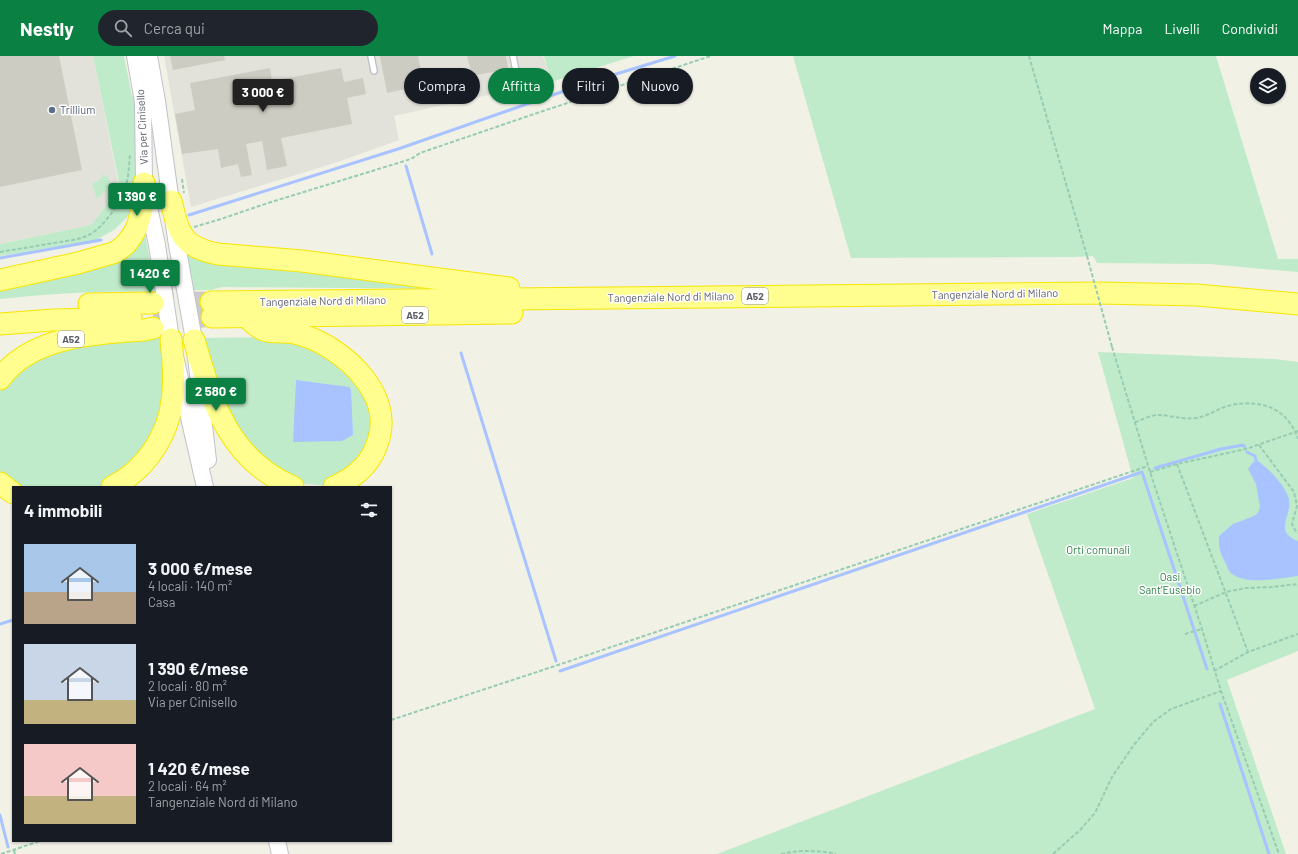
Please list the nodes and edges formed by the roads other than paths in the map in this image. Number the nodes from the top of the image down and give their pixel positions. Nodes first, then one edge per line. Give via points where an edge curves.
1 (135, 56) edge
2 (149, 56) edge
3 (371, 56) edge
4 (513, 56) edge
5 (515, 68) edge
6 (374, 72) dead end
7 (144, 183) junction
8 (171, 201) junction
9 (0, 280) edge
10 (791, 296) junction
11 (1298, 304) edge
12 (0, 310) edge
13 (153, 316) junction
14 (245, 317) junction
15 (1298, 318) edge
16 (0, 324) edge
17 (171, 339) junction
18 (194, 340) junction
19 (0, 379) edge
20 (0, 483) edge
21 (114, 486) edge
22 (206, 486) edge
23 (211, 486) edge
24 (291, 486) edge
25 (336, 486) edge
26 (12, 492) edge
27 (277, 842) edge
28 (280, 854) edge

1 - 7 main road, Via per Cinisello via 143,102
2 - 8 main road, Via per Cinisello
3 - 6 lane
4 - 5 lane
7 - 9 highway via 144,202 137,227 126,244 116,252
7 - 17 main road, Via per Cinisello via 157,245
8 - 10 highway, A52 via 177,226 183,237 195,247 218,254 302,261 457,282 532,289 716,289
8 - 18 main road, Via per Cinisello
10 - 11 highway, Tangenziale Nord di Milano / A52 via 1148,294
10 - 14 highway, Tangenziale Nord di Milano / A52 via 211,310
12 - 13 highway via 75,305
13 - 16 highway, A52
13 - 19 highway, A52 via 144,330 86,335 37,350 12,366
14 - 15 highway, Tangenziale Nord di Milano / A52 via 1117,307 1218,311
14 - 25 highway via 264,330 297,334 330,347 350,362 372,392 382,416 378,444 366,466 351,479
17 - 21 highway via 174,378 169,417 152,452 132,475
17 - 22 main road, Via per Cinisello
18 - 23 main road, Via per Cinisello
18 - 24 highway via 209,390 234,440 248,458 270,476
20 - 26 highway
27 - 28 main road

